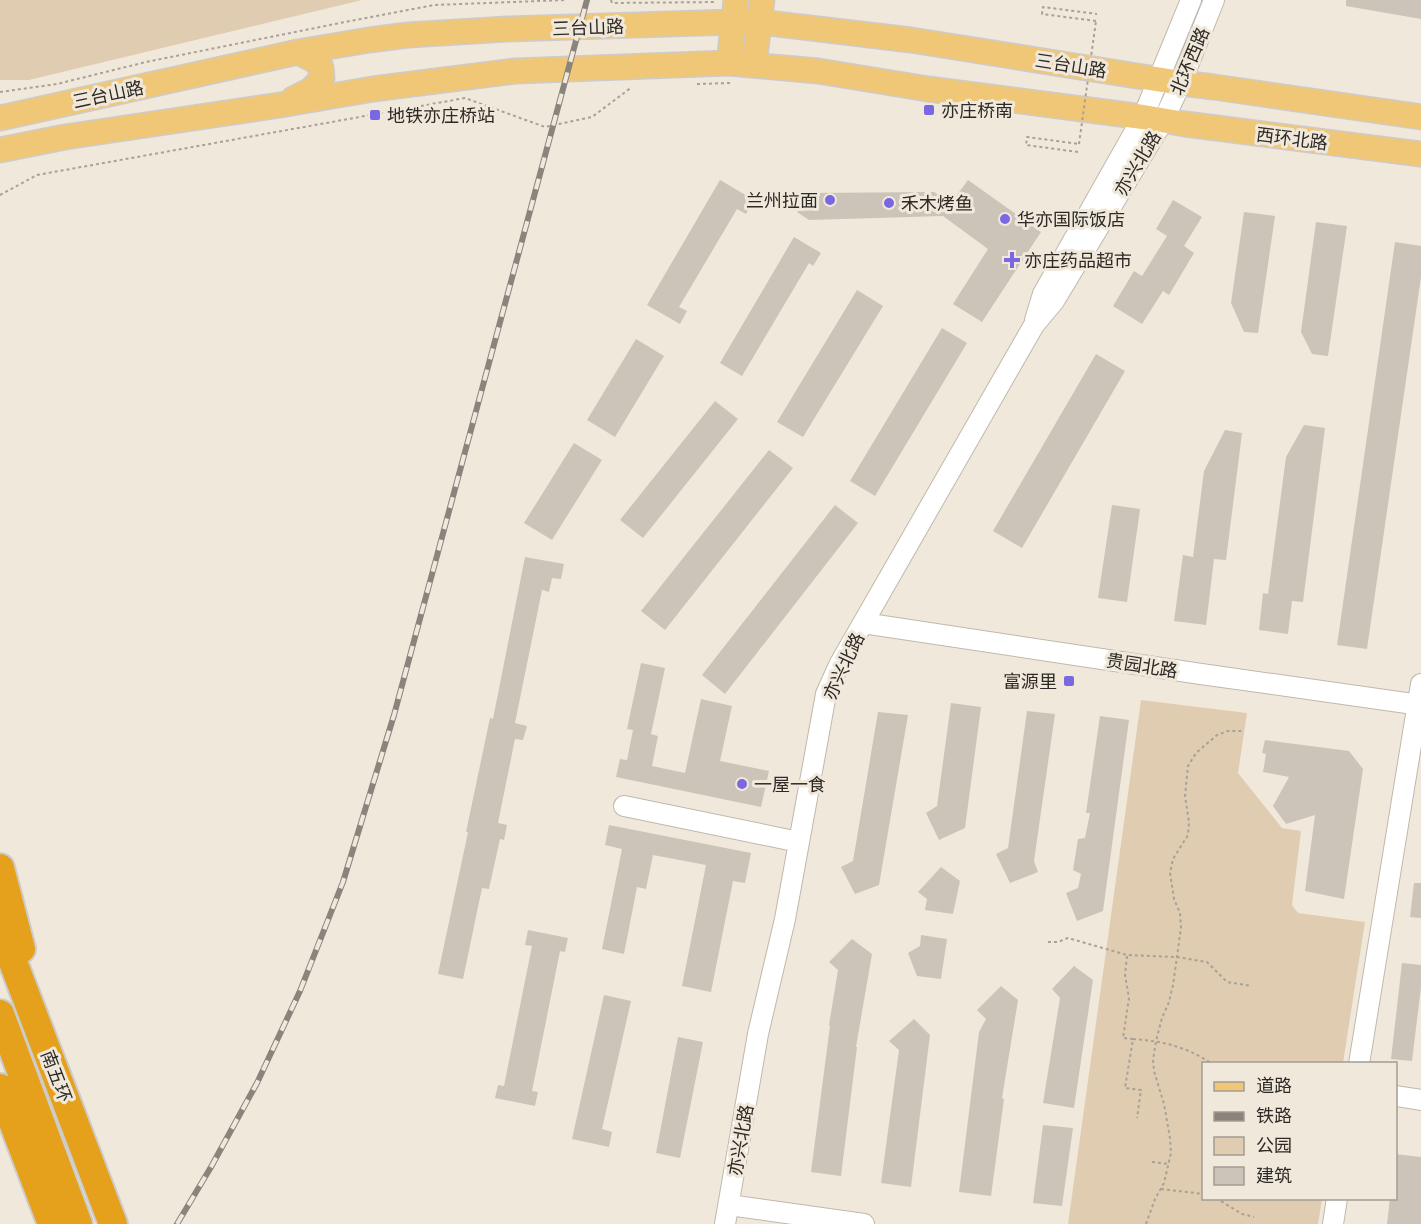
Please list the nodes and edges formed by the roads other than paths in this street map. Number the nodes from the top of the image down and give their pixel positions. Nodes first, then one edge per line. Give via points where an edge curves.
1 (1191, 0) edge
2 (1214, 0) edge
3 (735, 11) edge
4 (761, 11) edge
5 (298, 52) junction
6 (729, 63) junction
7 (754, 64) junction
8 (1169, 81) junction
9 (280, 105) junction
10 (1421, 117) edge
11 (0, 118) edge
12 (1153, 119) junction
13 (0, 150) edge
14 (1421, 154) edge
15 (863, 622) junction
16 (1421, 684) edge
17 (1420, 705) edge
18 (624, 806) dead end
19 (799, 842) junction
20 (0, 868) edge
21 (0, 928) edge
22 (0, 1014) edge
23 (46, 1047) junction
24 (1359, 1062) edge
25 (0, 1088) edge
26 (1397, 1096) edge
27 (1421, 1100) edge
28 (0, 1112) edge
29 (25, 1154) junction
30 (1337, 1200) edge
31 (727, 1215) edge
32 (52, 1224) edge
33 (78, 1224) edge
34 (113, 1224) edge
35 (864, 1224) edge
36 (1333, 1224) edge

1 - 8 street, 北环西路
2 - 8 street, 北环西路
3 - 4 main road, 三台山路
3 - 5 main road, 三台山路 via 408,35
3 - 6 main road
4 - 7 main road
4 - 8 main road, 三台山路 via 911,40
5 - 9 main road via 321,67 322,78 311,90
5 - 11 main road, 三台山路
6 - 7 main road, 三台山路
6 - 9 main road, 三台山路 via 515,71
7 - 12 main road, 三台山路
8 - 10 main road
8 - 12 street, 北环西路
9 - 13 main road, 三台山路
12 - 14 main road, 西环北路
12 - 15 street, 亦兴北路 via 1042,294 1034,325
15 - 17 street, 贵园北路
15 - 19 street, 亦兴北路 via 826,694
16 - 17 street
17 - 24 street
18 - 19 street
19 - 31 street, 亦兴北路
20 - 23 highway
21 - 23 highway, 南五环
22 - 33 highway, 南五环
23 - 34 highway, 南五环
25 - 29 highway
26 - 27 street
28 - 29 highway
29 - 32 highway
30 - 36 street
31 - 35 street

